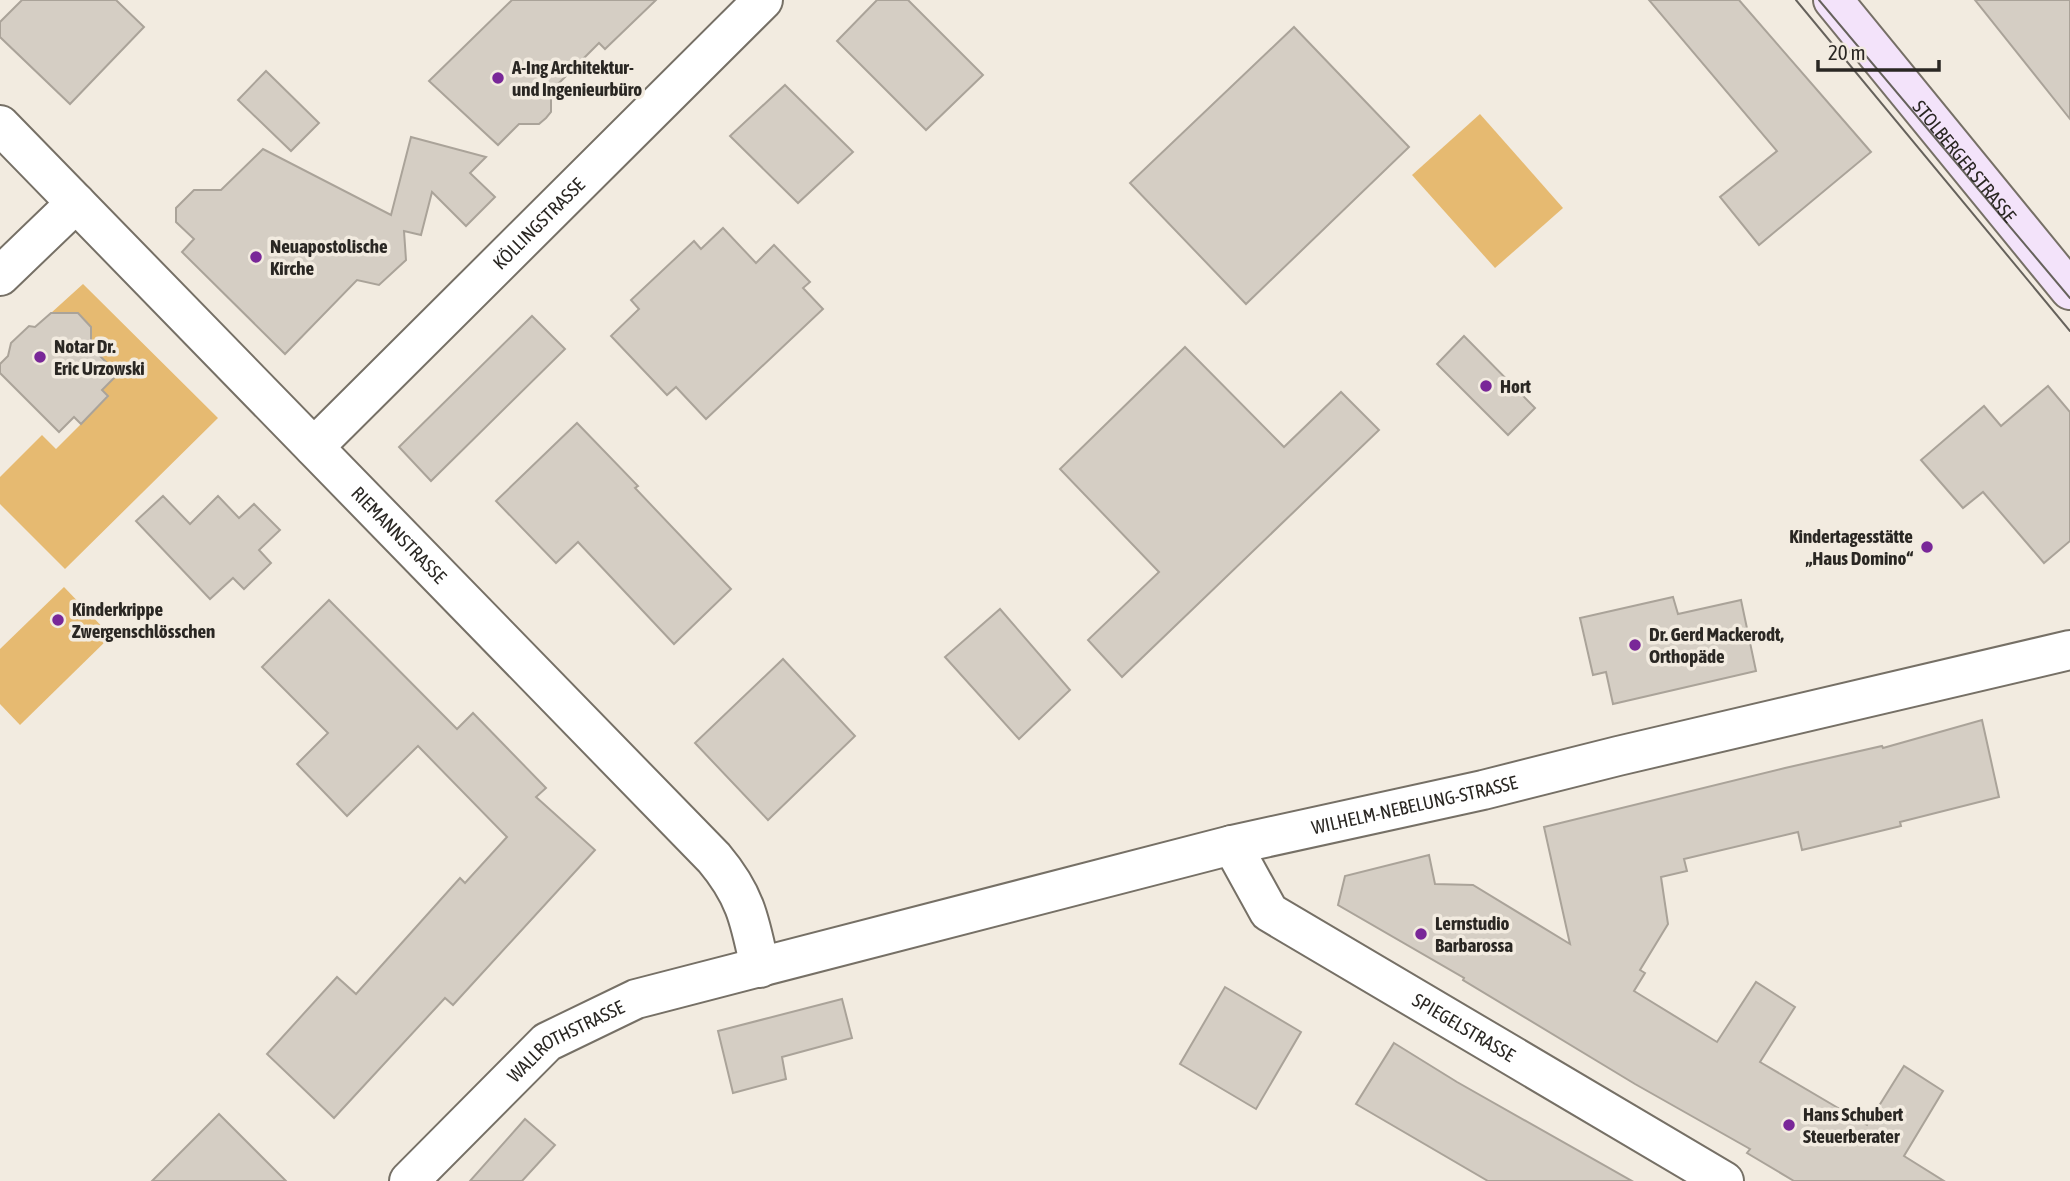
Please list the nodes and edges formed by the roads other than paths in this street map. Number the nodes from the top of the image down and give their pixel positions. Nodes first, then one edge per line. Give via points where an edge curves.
1 (763, 0) edge
2 (1833, 0) edge
3 (0, 125) edge
4 (76, 203) junction
5 (0, 276) edge
6 (2070, 290) edge
7 (314, 447) junction
8 (2070, 650) edge
9 (1232, 845) junction
10 (760, 968) junction
11 (409, 1181) edge
12 (1724, 1181) edge

1 - 7 street, KÖLLINGSTRASSE
2 - 6 main road, STOLBERGER STRASSE
3 - 4 street, RIEMANNSTRASSE
4 - 5 street
4 - 7 street, RIEMANNSTRASSE
7 - 10 street, RIEMANNSTRASSE via 714,858 739,890
8 - 9 street, WILHELM-NEBELUNG-STRASSE
9 - 10 street, WILHELM-NEBELUNG-STRASSE
9 - 12 street, SPIEGELSTRASSE via 1269,912
10 - 11 street, WALLROTHSTRASSE via 636,999 547,1042

